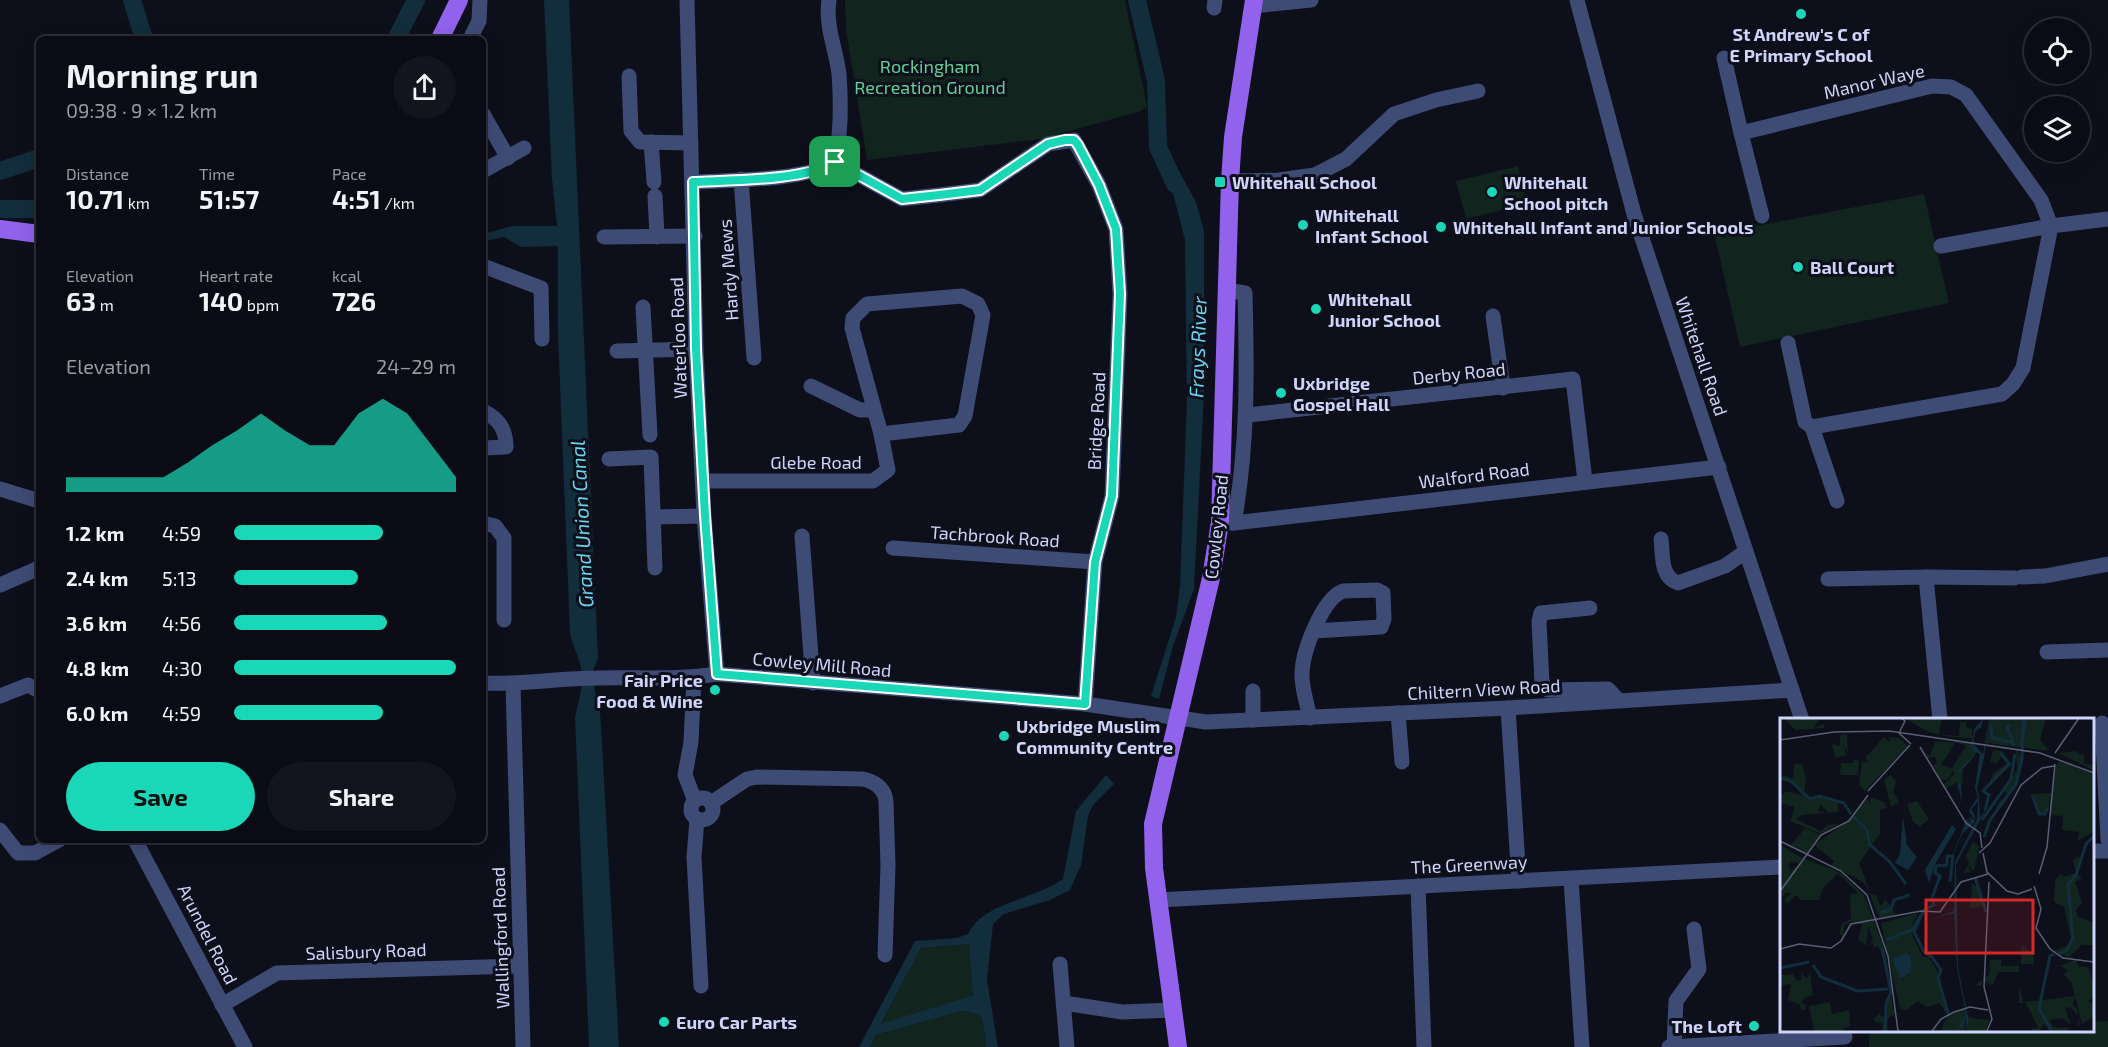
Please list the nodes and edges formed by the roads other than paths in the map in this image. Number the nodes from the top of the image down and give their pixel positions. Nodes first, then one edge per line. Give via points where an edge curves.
1 (459, 0) edge
2 (480, 0) edge
3 (687, 0) edge
4 (829, 0) edge
5 (1311, 0) edge
6 (1577, 0) edge
7 (1254, 3) edge
8 (441, 36) edge
9 (472, 36) edge
10 (1724, 58) dead end
11 (629, 76) dead end
12 (1478, 92) dead end
13 (486, 119) edge
14 (1741, 133) junction
15 (651, 142) junction
16 (692, 143) junction
17 (524, 148) dead end
18 (508, 158) junction
19 (835, 162) junction
20 (486, 169) edge
21 (741, 179) junction
22 (1230, 181) junction
23 (693, 182) junction
24 (1762, 216) dead end
25 (2108, 219) edge
26 (2051, 226) junction
27 (0, 229) edge
28 (36, 234) edge
29 (695, 236) junction
30 (604, 237) dead end
31 (657, 237) junction
32 (1941, 246) dead end
33 (486, 267) edge
34 (1226, 290) junction
35 (643, 307) dead end
36 (1493, 316) dead end
37 (542, 339) dead end
38 (1788, 343) dead end
39 (696, 349) junction
40 (645, 350) junction
41 (617, 351) dead end
42 (754, 358) dead end
43 (811, 386) dead end
44 (1503, 388) junction
45 (873, 410) junction
46 (486, 412) edge
47 (1248, 415) junction
48 (1812, 427) junction
49 (881, 434) junction
50 (650, 435) dead end
51 (486, 448) edge
52 (609, 459) dead end
53 (1719, 467) junction
54 (1585, 481) junction
55 (704, 482) junction
56 (0, 489) edge
57 (36, 500) edge
58 (1837, 501) dead end
59 (705, 516) junction
60 (653, 517) junction
61 (1227, 523) junction
62 (486, 524) edge
63 (802, 536) dead end
64 (1661, 539) dead end
65 (893, 548) dead end
66 (1745, 552) junction
67 (1095, 562) junction
68 (2108, 564) edge
69 (655, 568) dead end
70 (36, 569) edge
71 (1926, 578) junction
72 (1828, 579) dead end
73 (0, 585) edge
74 (1590, 608) dead end
75 (504, 620) dead end
76 (1314, 632) junction
77 (2108, 650) edge
78 (2048, 652) dead end
79 (717, 674) junction
80 (694, 677) junction
81 (486, 683) edge
82 (813, 683) junction
83 (513, 684) junction
84 (36, 689) edge
85 (1792, 690) junction
86 (1253, 692) dead end
87 (0, 696) edge
88 (1618, 700) junction
89 (1085, 704) junction
90 (1508, 708) junction
91 (1398, 713) junction
92 (1165, 718) junction
93 (1310, 718) junction
94 (1801, 718) edge
95 (1940, 718) edge
96 (1253, 720) junction
97 (2102, 723) dead end
98 (1402, 762) dead end
99 (695, 801) junction
100 (711, 803) junction
101 (697, 819) junction
102 (0, 830) edge
103 (2108, 840) edge
104 (53, 843) edge
105 (137, 843) edge
106 (1780, 867) edge
107 (1571, 879) junction
108 (1519, 881) junction
109 (1418, 886) junction
110 (1158, 900) junction
111 (1694, 929) dead end
112 (885, 954) dead end
113 (1060, 964) dead end
114 (520, 966) junction
115 (701, 986) dead end
116 (1065, 1003) junction
117 (222, 1005) junction
118 (1173, 1010) junction
119 (1845, 1038) edge
120 (245, 1047) edge
121 (523, 1047) edge
122 (1067, 1047) edge
123 (1178, 1047) edge
124 (1424, 1047) edge
125 (1582, 1047) edge
126 (1669, 1047) edge
127 (1674, 1047) edge

1 - 8 main road
2 - 9 street via 479,21
3 - 16 street, Waterloo Road
4 - 19 street via 831,44 839,72
5 - 7 street
6 - 53 street, Whitehall Road via 1634,214
7 - 22 main road, Cowley Road
10 - 14 street
11 - 15 street via 632,131 640,142
12 - 22 street via 1394,114 1346,159 1315,174 1279,180
13 - 18 street
14 - 24 street
14 - 26 street, Manor Waye via 1932,86 1951,87 1974,105 2041,200
15 - 16 street
15 - 31 street
16 - 23 street, Waterloo Road
17 - 18 street
18 - 20 street
19 - 21 street via 823,170
19 - 67 street, Bridge Road via 902,199 980,190 1048,144 1074,140 1078,145 1116,229 1120,294 1112,496
21 - 23 street
21 - 42 street, Hardy Mews
22 - 34 main road, Cowley Road
23 - 29 street, Waterloo Road
25 - 26 street
26 - 32 street
26 - 48 street via 2023,368 2002,394
27 - 28 main road
29 - 31 street
29 - 39 street, Waterloo Road
30 - 31 street
33 - 37 street via 541,288
34 - 47 street via 1245,293
34 - 61 main road, Cowley Road
35 - 40 street
36 - 44 street
38 - 48 street via 1805,422
39 - 40 street
39 - 55 street, Waterloo Road
40 - 41 street
40 - 50 street
43 - 45 street via 860,410
44 - 47 street, Derby Road
44 - 54 street, Derby Road via 1573,379
45 - 49 street
45 - 49 street via 852,328 853,318 867,304 962,296 978,304 983,315 959,425
46 - 51 street via 494,416 506,433 506,447
47 - 61 street via 1244,472
48 - 58 street
49 - 55 street, Glebe Road via 888,470 873,482
52 - 60 street via 651,457
53 - 54 street, Walford Road
53 - 66 street, Whitehall Road
54 - 61 street, Walford Road
55 - 59 street, Waterloo Road
56 - 57 street
59 - 60 street
59 - 79 street, Waterloo Road
60 - 69 street
61 - 92 main road, Cowley Road
62 - 75 street via 495,526 504,538
63 - 82 street
64 - 66 street via 1665,572 1678,583 1725,566
65 - 67 street, Tachbrook Road
66 - 85 street, Whitehall Road
67 - 89 street, Bridge Road
68 - 71 street via 2045,576
70 - 73 street
71 - 72 street
71 - 95 street
74 - 88 street via 1541,613 1542,684 1548,690 1608,689
76 - 76 street via 1326,607 1340,591 1383,593 1382,627
76 - 93 street via 1302,670
77 - 78 street
79 - 80 street, Cowley Mill Road
79 - 82 street, Cowley Mill Road
80 - 83 street, Cowley Mill Road
80 - 99 street via 685,775
81 - 83 street, Cowley Mill Road
82 - 89 street, Cowley Mill Road
83 - 114 street, Wallingford Road
84 - 87 street via 28,685
85 - 88 street, Chiltern View Road
85 - 94 street, Whitehall Road
86 - 96 street
88 - 90 street, Chiltern View Road
89 - 92 street, Cowley Mill Road
90 - 91 street, Chiltern View Road
90 - 108 street
91 - 93 street, Chiltern View Road
91 - 98 street
92 - 96 street, Chiltern View Road via 1206,722
92 - 110 main road, Cowley Road via 1153,824
93 - 96 street, Chiltern View Road
97 - 103 street
99 - 100 street
99 - 101 street via 692,812
100 - 101 street via 710,816
100 - 112 street via 747,779 757,777 863,779 878,786 886,802
101 - 115 street via 694,857
102 - 104 street via 18,854 35,853
105 - 117 street, Arundel Road
106 - 107 street, The Greenway
107 - 108 street, The Greenway
107 - 125 street
108 - 109 street, The Greenway
109 - 110 street, The Greenway
109 - 124 street
110 - 118 main road, Cowley Road
111 - 127 street via 1699,969 1676,1000
113 - 116 street
114 - 117 street, Salisbury Road via 277,973
114 - 121 street, Wallingford Road
116 - 118 street via 1122,1012
116 - 122 street
117 - 120 street, Arundel Road
118 - 123 main road, Cowley Road
119 - 127 street
126 - 127 street

